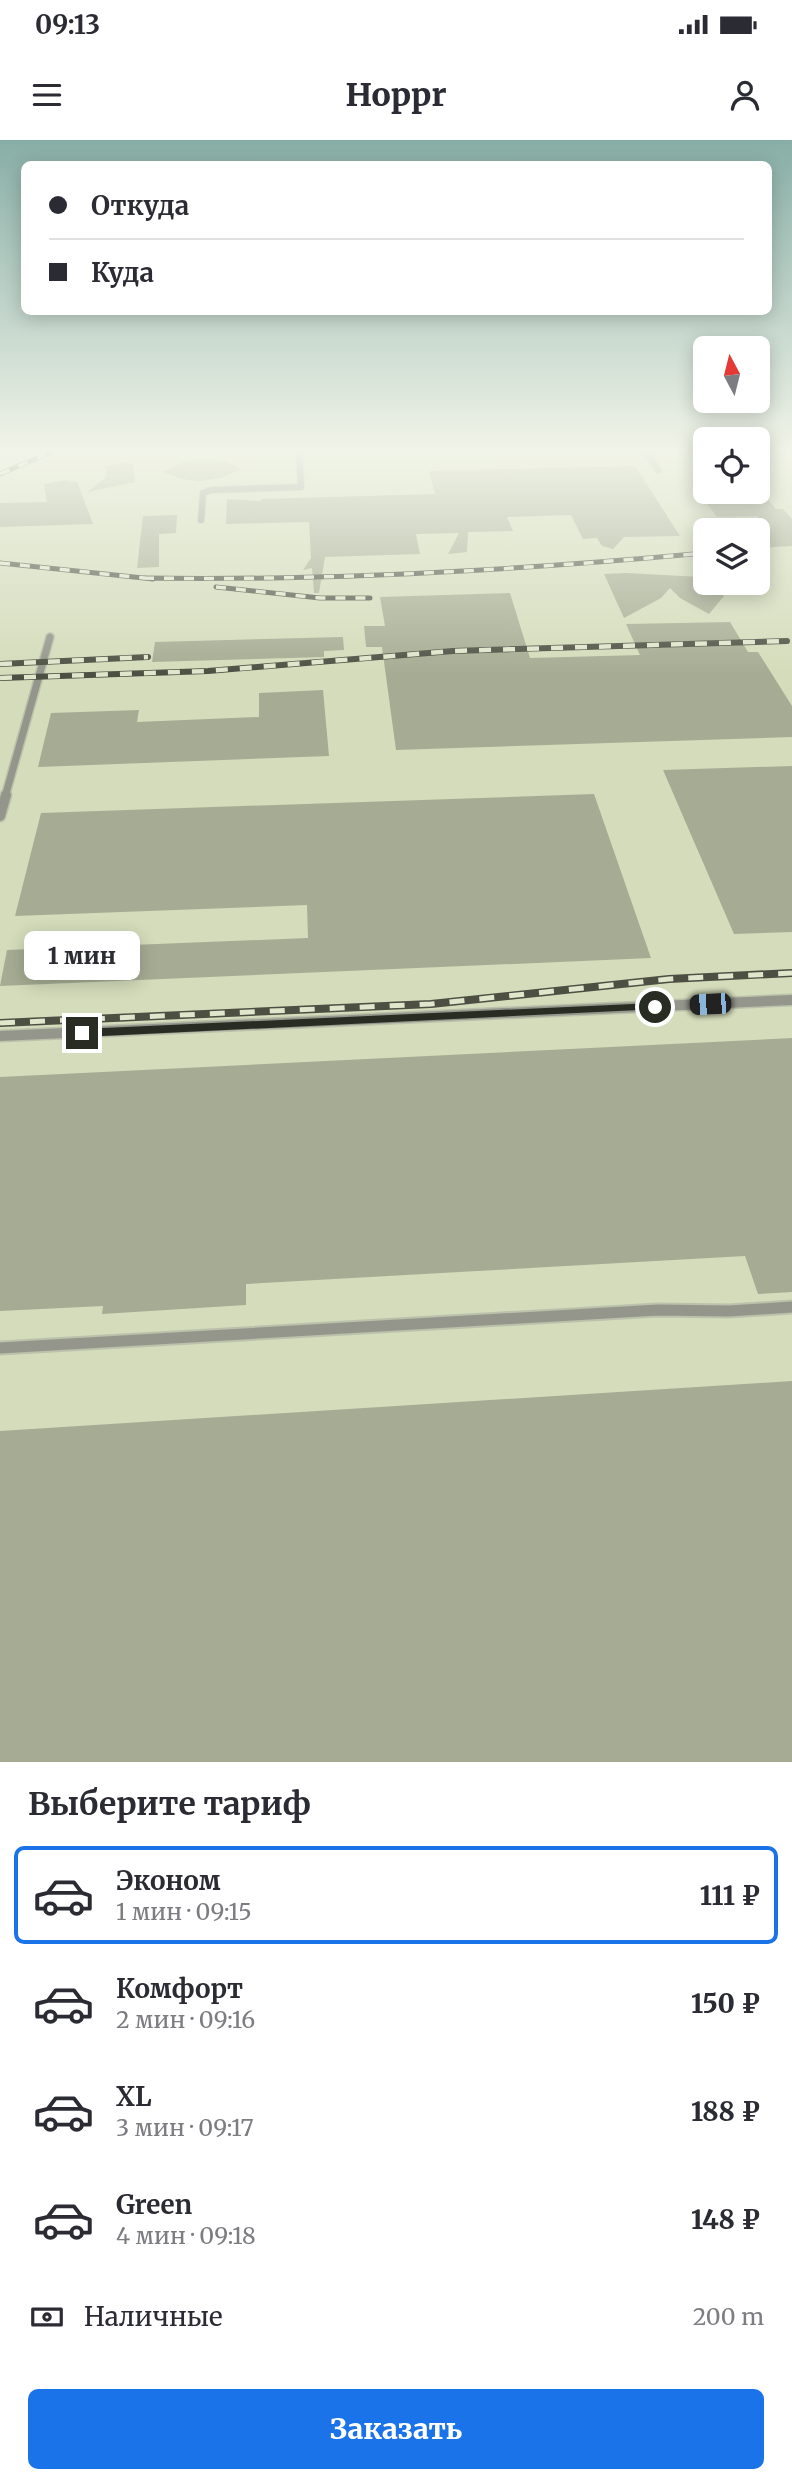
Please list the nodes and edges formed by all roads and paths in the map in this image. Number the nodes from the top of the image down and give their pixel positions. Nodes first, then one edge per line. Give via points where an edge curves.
1 (50, 637) dead end
2 (0, 816) edge
3 (792, 1000) edge
4 (0, 1037) edge
5 (792, 1307) edge
6 (0, 1348) edge

1 - 2 lane
3 - 4 lane
5 - 6 lane via 644,1311

